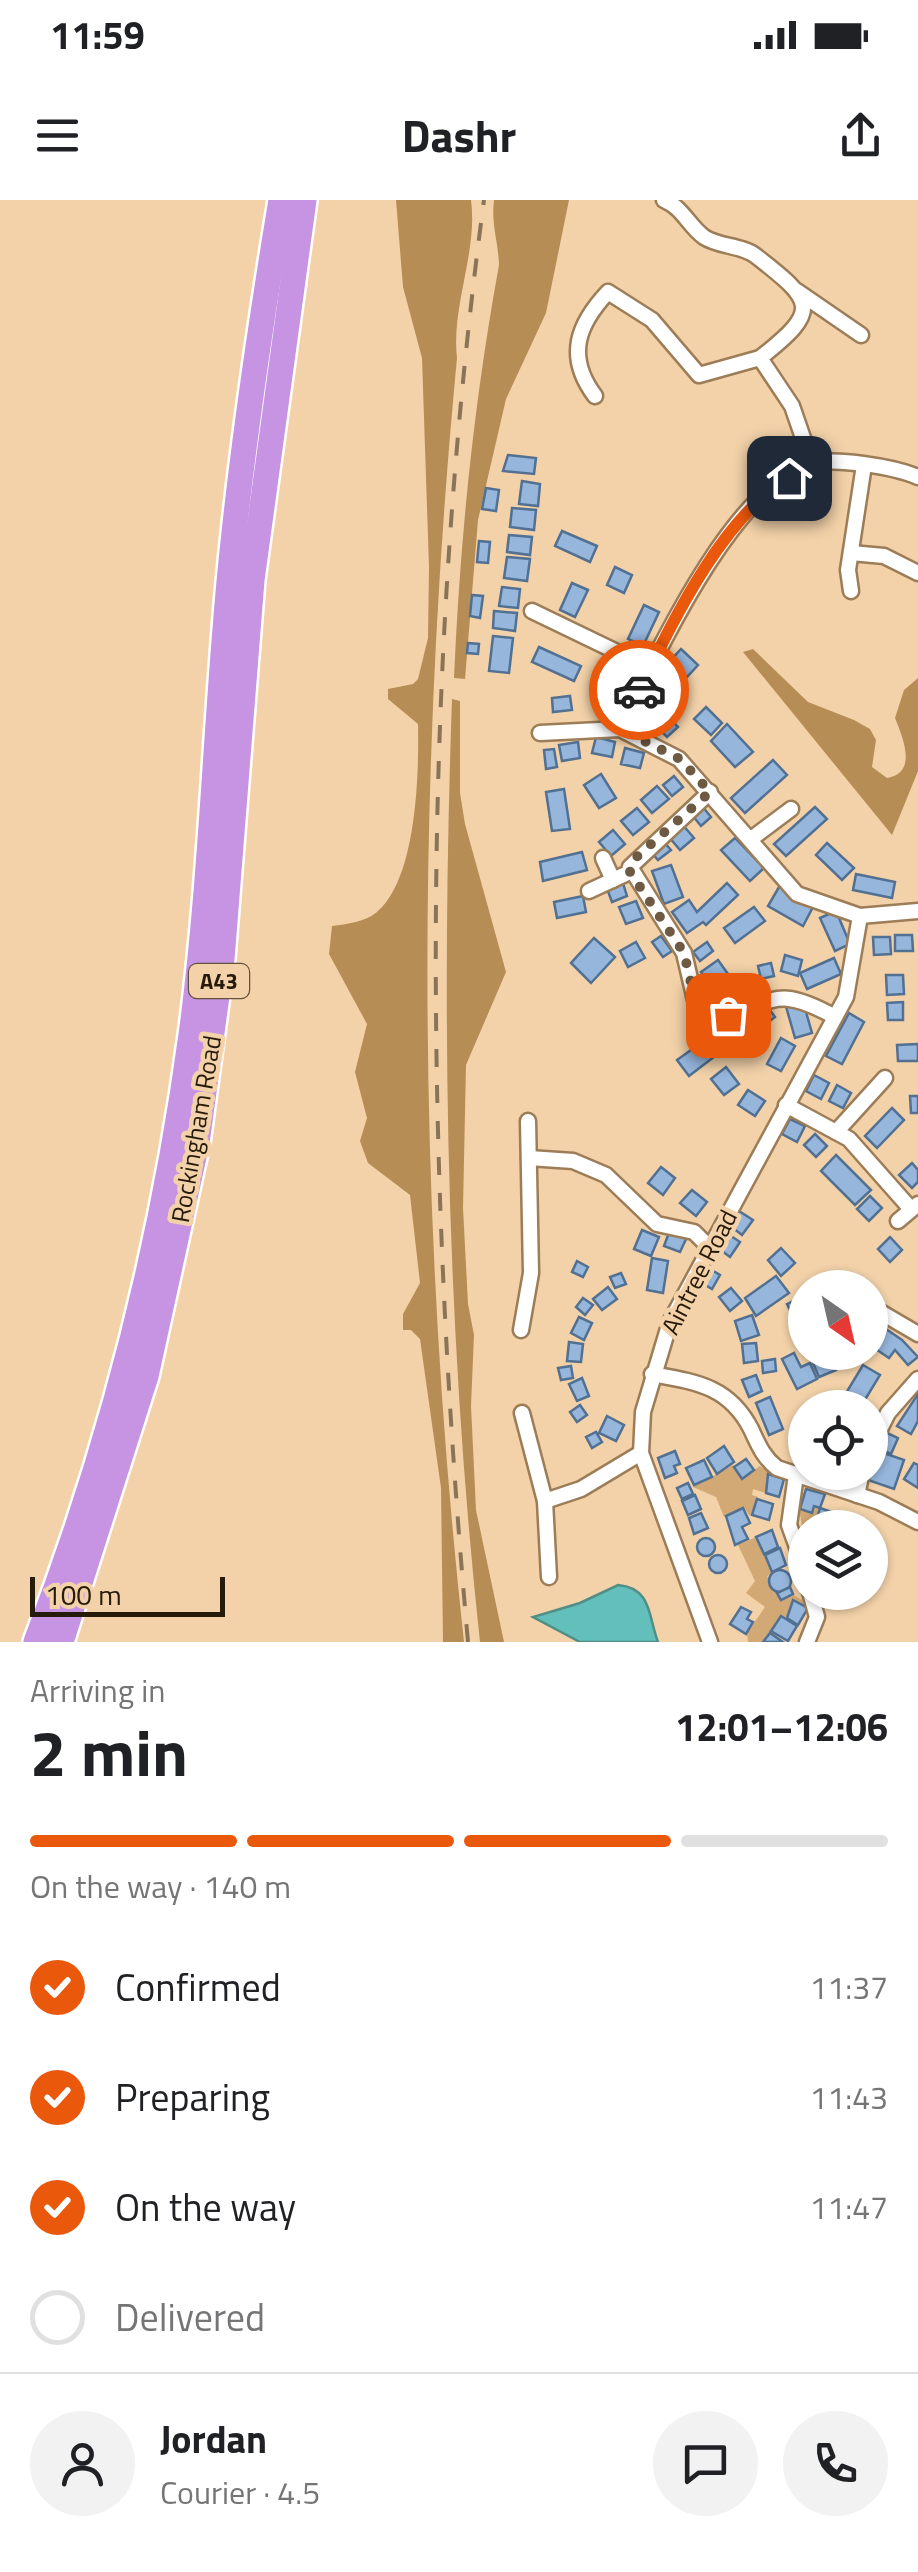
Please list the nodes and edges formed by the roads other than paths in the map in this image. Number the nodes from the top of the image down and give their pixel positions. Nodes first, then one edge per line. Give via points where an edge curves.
1 (281, 200) edge
2 (304, 200) edge
3 (664, 200) edge
4 (798, 291) junction
5 (275, 304) junction
6 (861, 334) dead end
7 (760, 358) junction
8 (596, 396) dead end
9 (812, 464) junction
10 (864, 465) junction
11 (916, 472) edge
12 (851, 553) junction
13 (918, 573) edge
14 (851, 592) dead end
15 (532, 611) dead end
16 (650, 668) junction
17 (620, 729) junction
18 (540, 733) dead end
19 (710, 792) junction
20 (791, 809) dead end
21 (751, 839) junction
22 (604, 858) dead end
23 (630, 872) junction
24 (612, 880) junction
25 (589, 891) dead end
26 (918, 911) edge
27 (860, 916) junction
28 (835, 1017) junction
29 (885, 1078) dead end
30 (786, 1105) junction
31 (528, 1121) dead end
32 (836, 1132) junction
33 (529, 1158) junction
34 (914, 1206) edge
35 (898, 1220) dead end
36 (709, 1247) junction
37 (888, 1316) edge
38 (521, 1330) dead end
39 (918, 1334) edge
40 (652, 1374) junction
41 (918, 1380) edge
42 (522, 1412) dead end
43 (888, 1413) edge
44 (641, 1453) junction
45 (788, 1471) edge
46 (842, 1490) edge
47 (858, 1490) edge
48 (857, 1495) junction
49 (545, 1501) junction
50 (918, 1522) edge
51 (549, 1576) dead end
52 (815, 1610) edge
53 (36, 1642) edge
54 (60, 1642) edge
55 (710, 1642) edge
56 (807, 1642) edge

1 - 5 highway, A43
2 - 5 highway, A43
3 - 4 street via 708,239 754,254
4 - 6 street
4 - 7 street via 800,327
5 - 53 highway, Rockingham Road / A43 via 230,580 200,954 175,1136 123,1372
5 - 54 highway, Rockingham Road / A43 via 222,959 196,1143 146,1376
7 - 8 street via 699,374 652,320 608,292 581,320 578,360
7 - 9 street via 792,406
9 - 10 street
9 - 16 street via 766,491 734,523
10 - 11 street
10 - 12 street
12 - 13 street via 884,556
12 - 14 street
15 - 16 street
16 - 17 street
17 - 18 street
17 - 19 street via 680,759
19 - 21 street
19 - 23 street via 633,860
20 - 21 street
21 - 27 street via 796,894
22 - 24 street
23 - 24 street
23 - 28 street via 684,953 695,1000 710,1015 778,998 799,999
24 - 25 street
26 - 27 street
27 - 28 street, Aintree Road via 846,997
28 - 30 street, Aintree Road
29 - 32 street
30 - 32 street
30 - 36 street, Aintree Road
31 - 33 street
32 - 34 street
33 - 36 street via 573,1161 606,1176 656,1224 694,1232
33 - 38 street via 531,1273
34 - 35 street
36 - 40 street, Aintree Road
37 - 39 street
40 - 44 street, Aintree Road
40 - 45 street via 720,1390 744,1414 767,1460
41 - 43 street
42 - 49 street
44 - 49 street
44 - 55 street, Aintree Road
46 - 48 street
47 - 48 street
48 - 50 street
49 - 51 street
52 - 56 street

